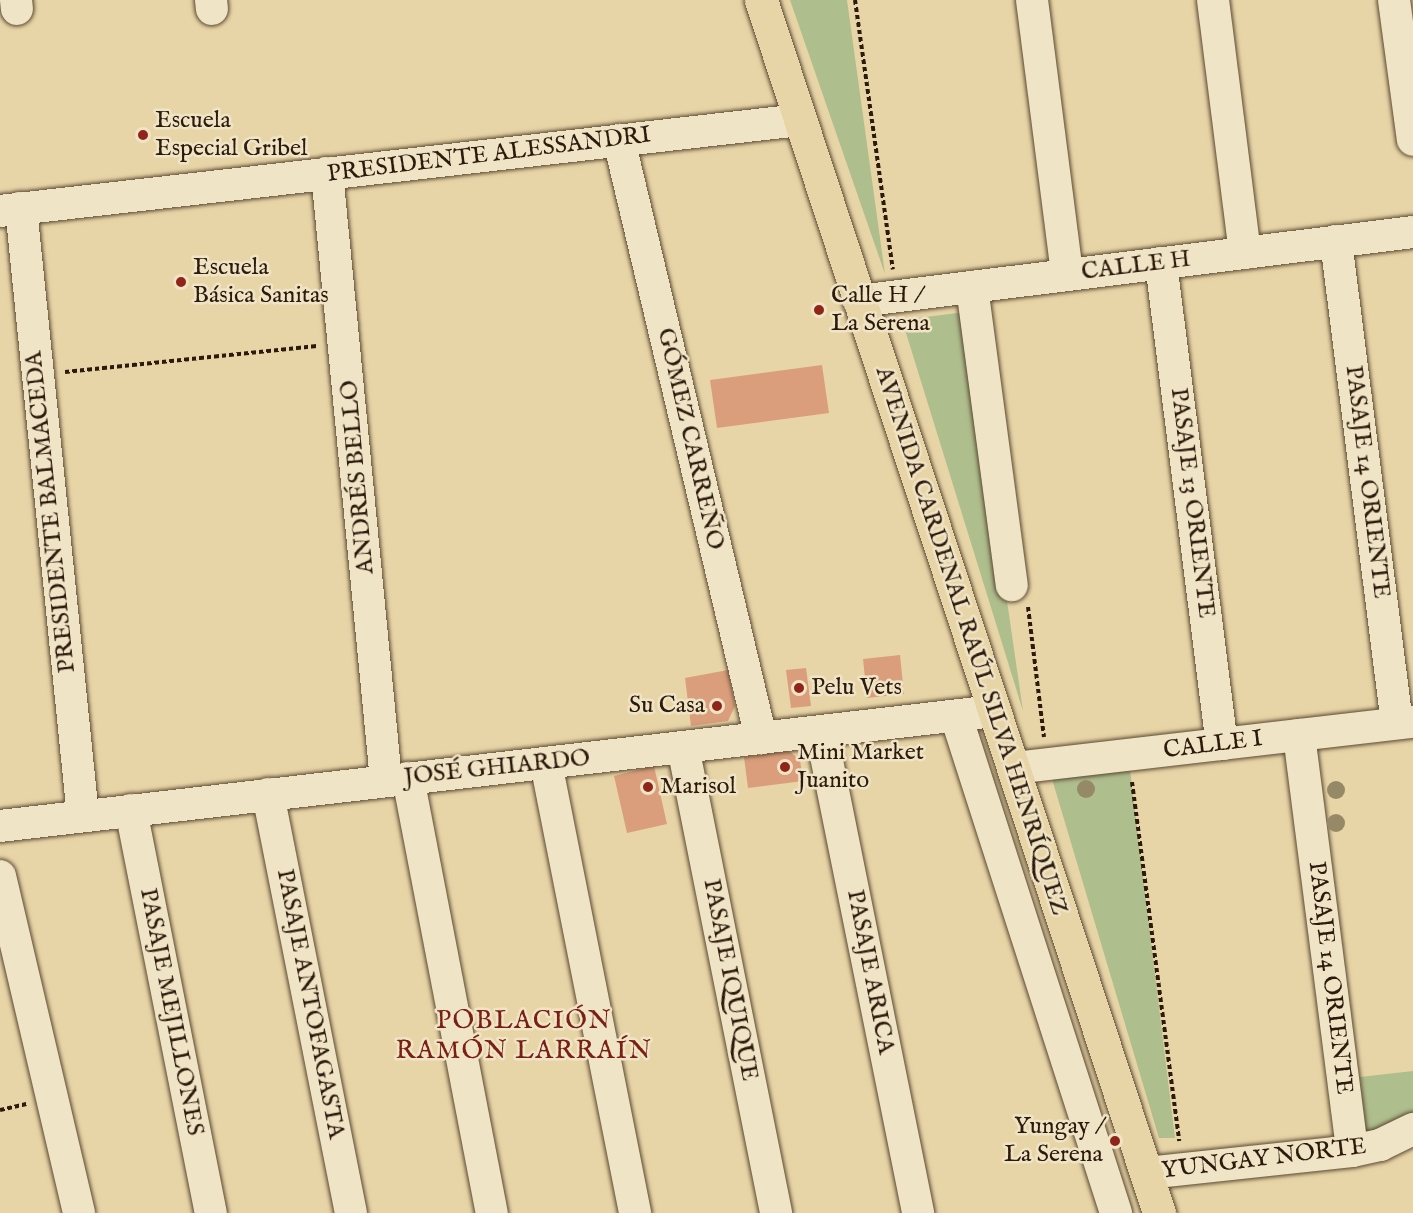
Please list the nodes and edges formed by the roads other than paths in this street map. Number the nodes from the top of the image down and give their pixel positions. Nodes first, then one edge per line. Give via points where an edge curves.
1 (761, 0) edge
2 (1032, 0) edge
3 (1213, 0) edge
4 (1395, 0) edge
5 (800, 120) junction
6 (619, 140) junction
7 (1413, 140) edge
8 (327, 173) junction
9 (10, 210) edge
10 (1413, 232) edge
11 (1336, 241) junction
12 (1245, 252) junction
13 (1161, 263) junction
14 (1067, 275) junction
15 (972, 287) junction
16 (859, 301) junction
17 (1012, 585) dead end
18 (994, 711) junction
19 (956, 716) junction
20 (1405, 722) edge
21 (821, 731) junction
22 (1299, 735) junction
23 (761, 738) junction
24 (1222, 744) junction
25 (683, 747) junction
26 (546, 763) junction
27 (1014, 768) junction
28 (397, 779) junction
29 (268, 794) junction
30 (131, 810) junction
31 (83, 816) junction
32 (0, 825) edge
33 (0, 876) edge
34 (1413, 1129) edge
35 (1352, 1151) junction
36 (1147, 1173) junction
37 (79, 1213) edge
38 (211, 1213) edge
39 (351, 1213) edge
40 (492, 1213) edge
41 (635, 1213) edge
42 (777, 1213) edge
43 (918, 1213) edge
44 (1116, 1213) edge
45 (1159, 1213) edge

1 - 5 main road, AVENIDA CARDENAL RAÚL SILVA HENRÍQUEZ
2 - 14 street
3 - 12 street
4 - 7 street
5 - 6 street, PRESIDENTE ALESSANDRI
5 - 16 main road, AVENIDA CARDENAL RAÚL SILVA HENRÍQUEZ
6 - 8 street, PRESIDENTE ALESSANDRI
6 - 23 street, GÓMEZ CARREÑO
8 - 9 street, PRESIDENTE ALESSANDRI
8 - 28 street, ANDRÉS BELLO
9 - 31 street, PRESIDENTE BALMACEDA via 38,375
10 - 11 street, CALLE H
11 - 12 street, CALLE H
11 - 20 street, PASAJE 14 ORIENTE
12 - 13 street, CALLE H
13 - 14 street, CALLE H
13 - 24 street, PASAJE 13 ORIENTE
14 - 15 street, CALLE H
15 - 16 street, CALLE H
15 - 17 street
16 - 18 main road, AVENIDA CARDENAL RAÚL SILVA HENRÍQUEZ
18 - 19 street, JOSÉ GHIARDO
18 - 27 main road, AVENIDA CARDENAL RAÚL SILVA HENRÍQUEZ
19 - 21 street, JOSÉ GHIARDO
19 - 44 street, AVENIDA CARDENAL RAÚL SILVA HENRÍQUEZ
20 - 22 street, CALLE I
21 - 23 street, JOSÉ GHIARDO
21 - 43 street, PASAJE ARICA
22 - 24 street, CALLE I
22 - 35 street, PASAJE 14 ORIENTE
23 - 25 street, JOSÉ GHIARDO
24 - 27 street, CALLE I
25 - 26 street, JOSÉ GHIARDO
25 - 42 street, PASAJE IQUIQUE
26 - 28 street, JOSÉ GHIARDO
26 - 41 street
27 - 36 main road, AVENIDA CARDENAL RAÚL SILVA HENRÍQUEZ
28 - 29 street, JOSÉ GHIARDO
28 - 40 street, ANDRÉS BELLO
29 - 30 street, JOSÉ GHIARDO
29 - 39 street, PASAJE ANTOFAGASTA
30 - 31 street, JOSÉ GHIARDO
30 - 38 street, PASAJE MEJILLONES
31 - 32 street, JOSÉ GHIARDO
33 - 37 street
34 - 35 street, YUNGAY NORTE via 1380,1145
35 - 36 street, YUNGAY NORTE
36 - 45 main road, AVENIDA CARDENAL RAÚL SILVA HENRÍQUEZ

